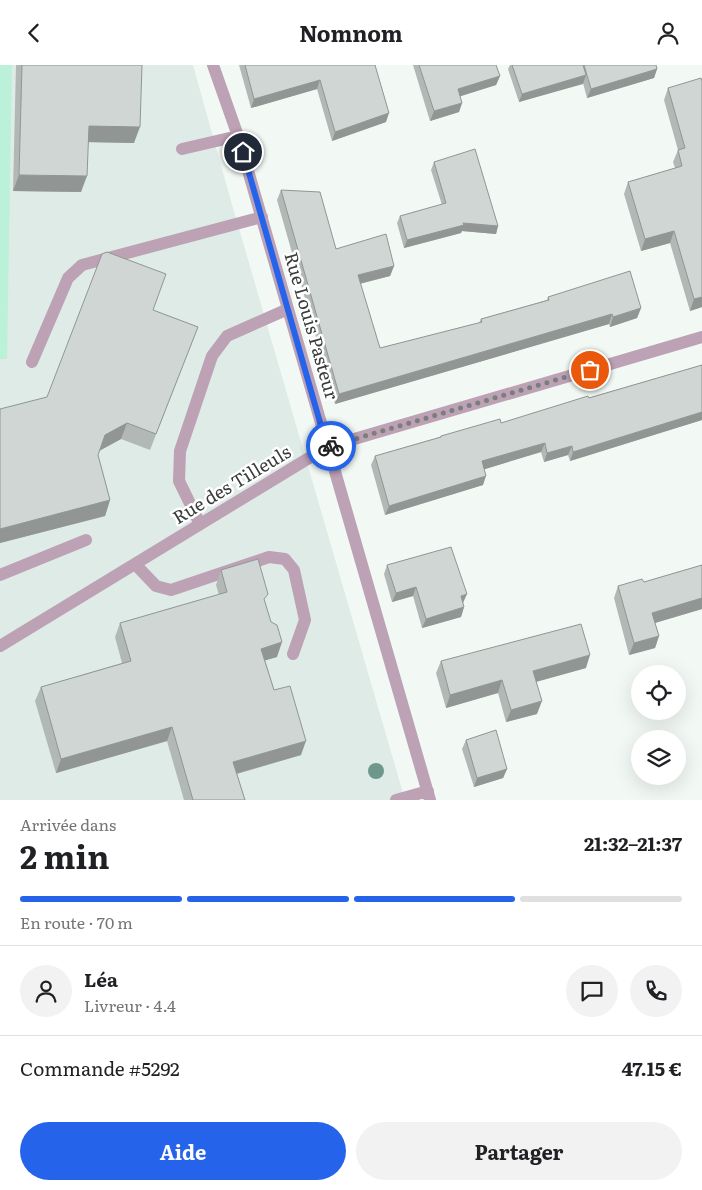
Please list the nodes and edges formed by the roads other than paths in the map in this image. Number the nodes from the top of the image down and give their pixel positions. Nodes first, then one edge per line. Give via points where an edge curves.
1 (213, 65) edge
2 (238, 136) junction
3 (182, 149) dead end
4 (262, 217) junction
5 (288, 309) junction
6 (702, 337) edge
7 (32, 362) dead end
8 (327, 447) junction
9 (200, 524) junction
10 (86, 540) dead end
11 (135, 563) junction
12 (0, 575) edge
13 (1, 642) edge
14 (293, 653) dead end
15 (429, 796) edge
16 (396, 800) edge

1 - 2 street, Rue Louis Pasteur
2 - 3 street
2 - 4 street, Rue Louis Pasteur
4 - 5 street, Rue Louis Pasteur
4 - 7 street via 82,265 68,278
5 - 8 street, Rue Louis Pasteur
5 - 9 street via 228,336 212,356 180,451 179,481
6 - 8 street, Rue des Tilleuls
8 - 9 street, Rue des Tilleuls
8 - 15 street, Rue Louis Pasteur
9 - 11 street, Rue des Tilleuls
10 - 12 street
11 - 13 street, Rue des Tilleuls
11 - 14 street via 156,586 171,590 269,557 285,559 294,570 305,620
15 - 16 street

